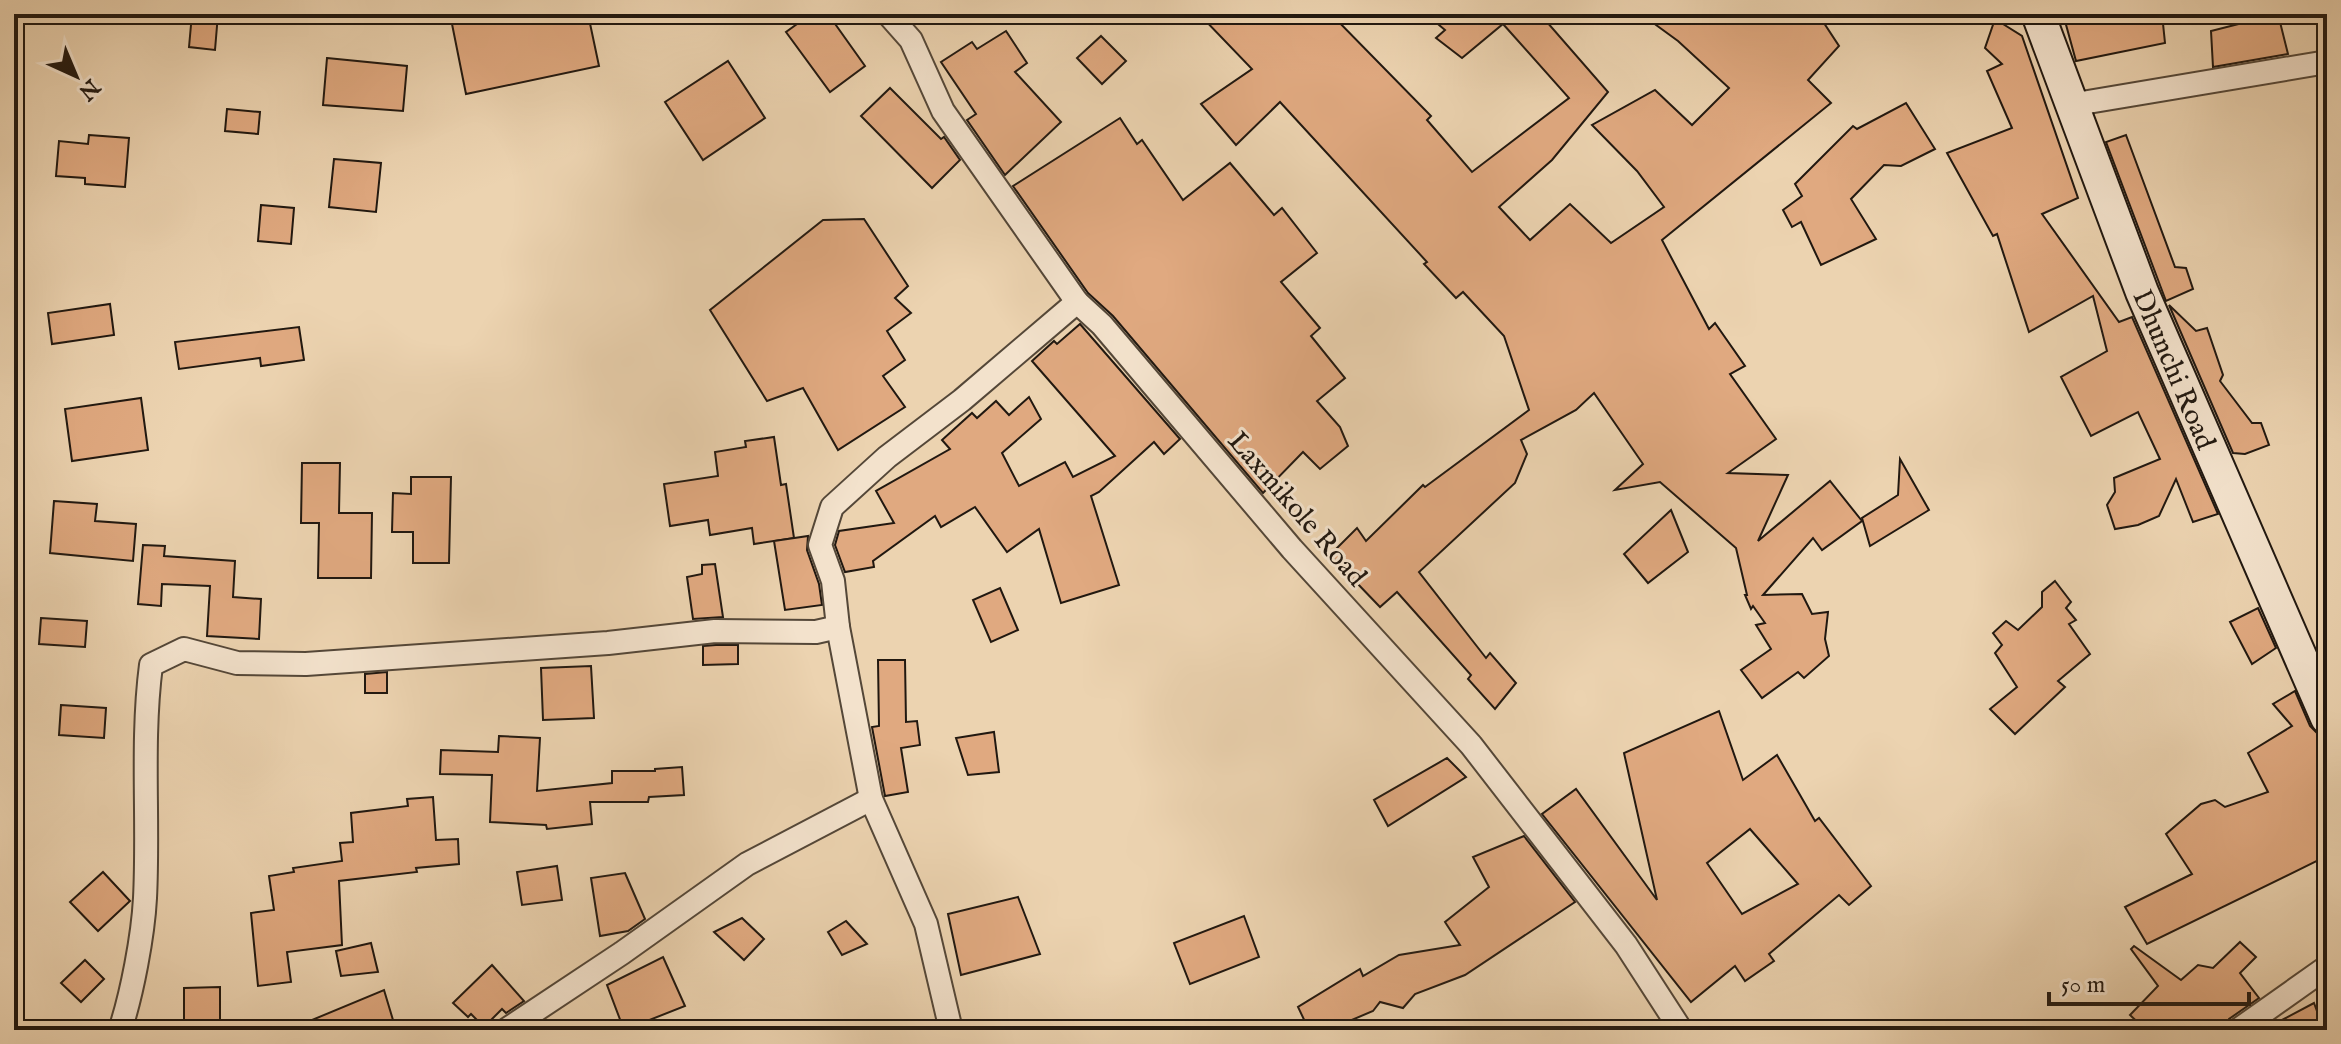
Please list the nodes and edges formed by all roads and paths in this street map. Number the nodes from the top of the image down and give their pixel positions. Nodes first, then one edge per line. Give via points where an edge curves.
1 (888, 14) edge
2 (2034, 16) edge
3 (2327, 62) edge
4 (2070, 105) junction
5 (1077, 302) junction
6 (838, 627) junction
7 (2327, 718) edge
8 (871, 799) junction
9 (2327, 967) edge
10 (120, 1030) edge
11 (506, 1030) edge
12 (951, 1030) edge
13 (1681, 1030) edge
14 (2238, 1030) edge

1 - 5 street, Laxmikole Road via 911,40 943,111
2 - 4 street, Dhunchi Road
3 - 4 street
4 - 7 street, Dhunchi Road via 2142,292
5 - 6 street via 832,507 820,545 833,581
5 - 13 street, Laxmikole Road via 1471,745 1626,945
6 - 8 street
6 - 10 street via 816,632 715,631 306,664 237,663 184,649 151,665 145,712 145,900
8 - 11 street via 747,864
8 - 12 street via 926,924
9 - 14 street

